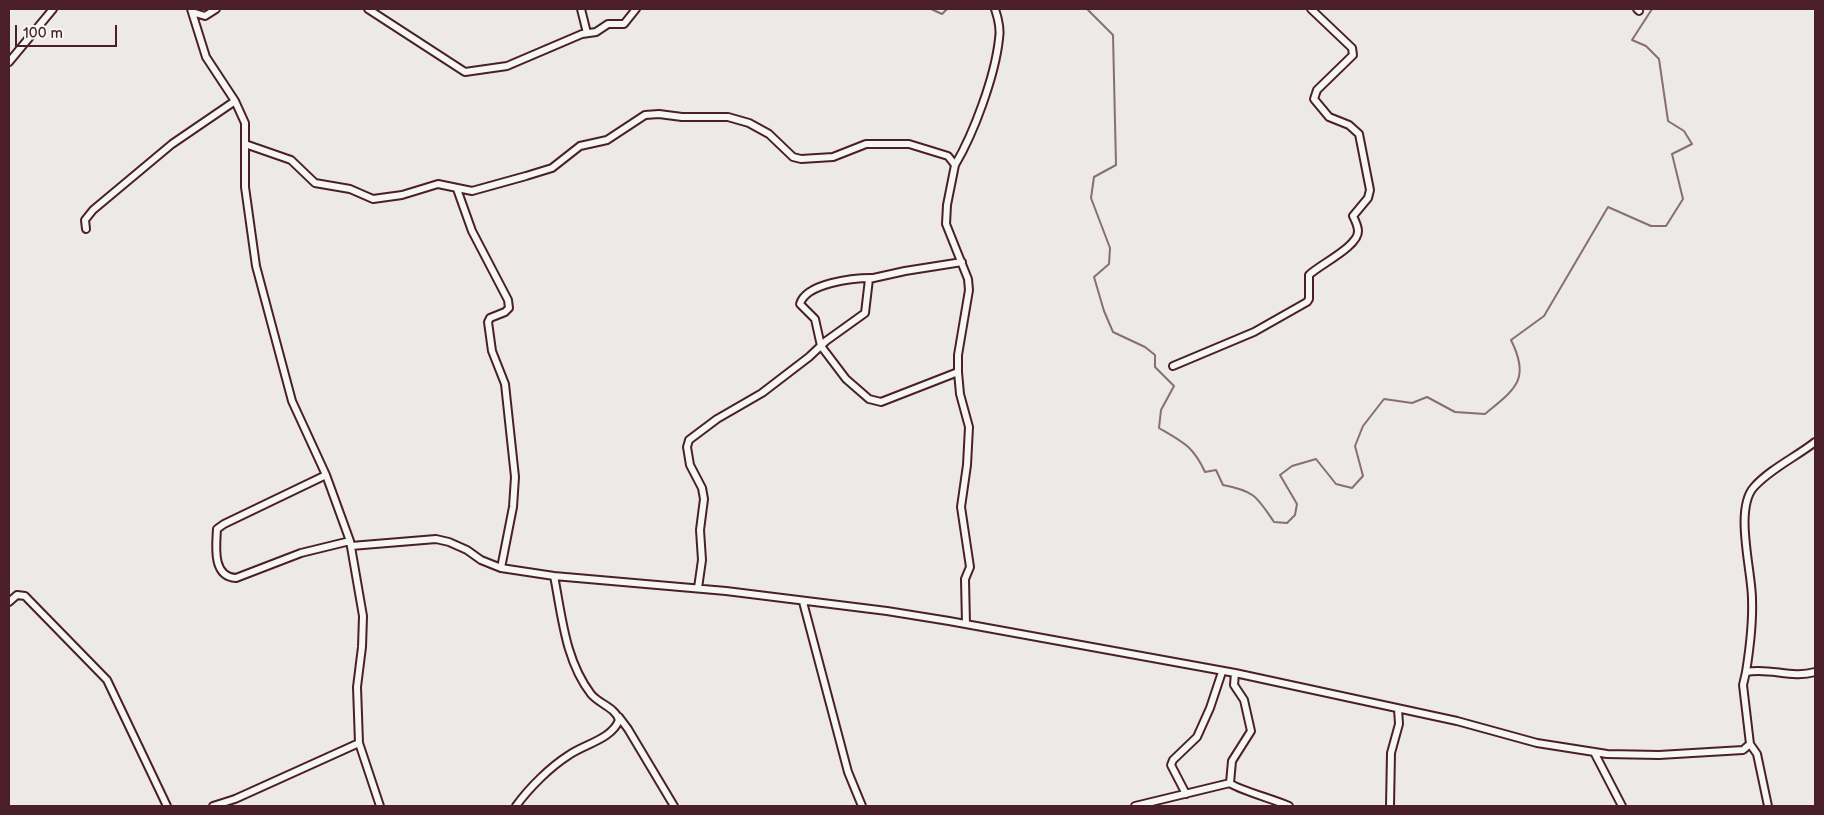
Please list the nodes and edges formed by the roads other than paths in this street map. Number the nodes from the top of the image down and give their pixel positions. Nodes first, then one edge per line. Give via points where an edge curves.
1 (53, 9) edge
2 (216, 9) edge
3 (368, 9) edge
4 (581, 9) edge
5 (636, 9) edge
6 (995, 9) edge
7 (1311, 9) edge
8 (192, 10) edge
9 (587, 33) junction
10 (9, 62) edge
11 (236, 100) junction
12 (245, 144) junction
13 (955, 165) junction
14 (457, 189) junction
15 (86, 229) dead end
16 (962, 262) junction
17 (872, 278) junction
18 (821, 346) junction
19 (1173, 366) dead end
20 (958, 372) junction
21 (1815, 442) edge
22 (326, 475) junction
23 (350, 543) junction
24 (501, 568) junction
25 (554, 576) junction
26 (698, 588) junction
27 (9, 602) edge
28 (803, 602) junction
29 (966, 624) junction
30 (1222, 672) junction
31 (1746, 672) junction
32 (1815, 672) edge
33 (1235, 673) junction
34 (1398, 709) junction
35 (619, 717) junction
36 (359, 743) junction
37 (1750, 744) junction
38 (1594, 752) junction
39 (1230, 783) junction
40 (1186, 794) junction
41 (167, 806) edge
42 (212, 806) edge
43 (380, 806) edge
44 (516, 806) edge
45 (674, 806) edge
46 (862, 806) edge
47 (1135, 806) edge
48 (1289, 806) edge
49 (1390, 806) edge
50 (1622, 806) edge
51 (1768, 806) edge

1 - 10 street
2 - 8 street via 205,16
3 - 9 street via 465,72 507,66
4 - 9 street
5 - 9 street via 624,24 608,24 596,32
6 - 13 street via 1000,38 989,82 965,148
7 - 19 street via 1352,48 1353,55 1317,90 1314,99 1329,117 1354,128 1362,142 1370,190 1368,198 1353,216 1357,236 1309,275 1307,302 1254,332
8 - 11 street via 206,57
11 - 12 street via 245,123
11 - 15 street via 172,144 93,210 85,220
12 - 14 street via 291,160 315,183 350,189 373,199 402,195 438,184
12 - 22 street via 245,186 256,266 292,401
13 - 14 street via 948,156 908,144 866,144 833,157 800,159 793,157 769,134 749,123 728,117 659,114 645,115 607,140 580,146 552,168 472,191
13 - 16 street via 946,224
14 - 24 street via 472,231 508,300 509,308 488,322 492,351 505,384 515,477 513,507
16 - 17 street
16 - 20 street via 970,290
17 - 18 street via 868,282 865,314
17 - 18 street via 854,278 824,285 800,302 815,319
18 - 20 street via 846,379 875,401 889,400
18 - 26 street via 762,393 689,440 690,465 704,499 700,517 702,560
20 - 29 street via 969,427 961,507 970,567 964,579
21 - 31 street via 1758,484 1748,496 1745,516 1752,634
22 - 23 street
22 - 23 street via 217,529 219,566 226,576 236,578 301,553
23 - 24 street via 436,539 467,550
23 - 36 street via 363,616 357,687
24 - 25 street
25 - 26 street
25 - 35 street via 569,651 592,694
26 - 28 street
27 - 41 street via 17,595 25,596 107,680
28 - 29 street
28 - 46 street via 848,772
29 - 30 street
30 - 33 street
30 - 40 street via 1197,737 1173,760 1172,765
31 - 32 street via 1767,670 1785,675
31 - 37 street via 1743,685
33 - 34 street
33 - 39 street via 1234,685 1244,700 1251,732 1232,761
34 - 38 street via 1537,743
34 - 49 street via 1399,724 1391,753
35 - 44 street via 609,732 570,754
35 - 45 street
36 - 42 street via 235,799
36 - 43 street
37 - 38 street via 1735,751 1659,755
37 - 51 street via 1758,754
38 - 50 street
39 - 40 street
39 - 48 street
40 - 47 street

